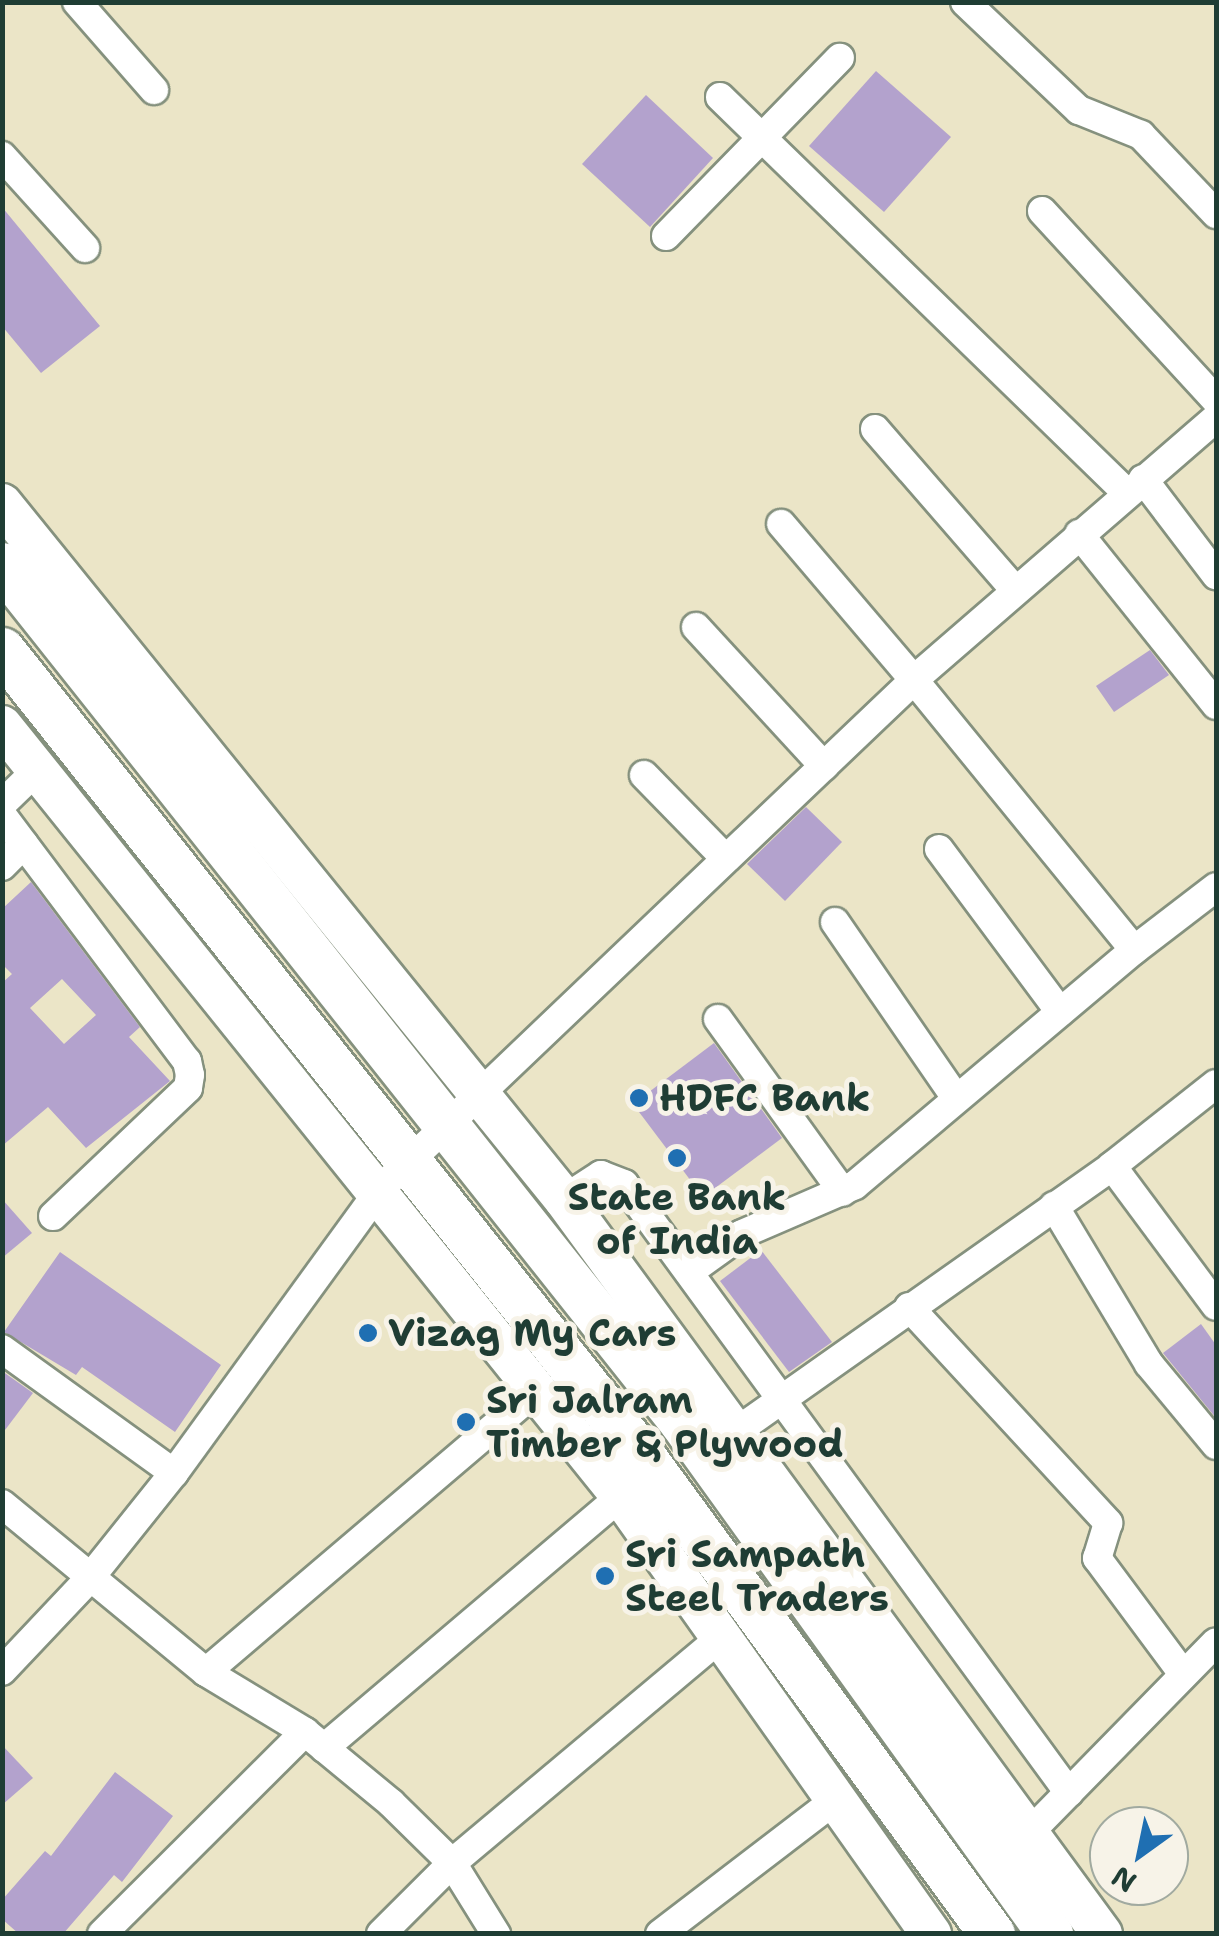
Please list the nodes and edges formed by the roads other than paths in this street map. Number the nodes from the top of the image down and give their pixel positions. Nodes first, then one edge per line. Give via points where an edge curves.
1 (77, 2) edge
2 (965, 2) edge
3 (840, 58) dead end
4 (154, 90) dead end
5 (720, 97) dead end
6 (759, 136) junction
7 (2, 156) edge
8 (1042, 210) dead end
9 (1216, 214) edge
10 (666, 236) dead end
11 (85, 248) dead end
12 (1216, 400) edge
13 (1216, 418) edge
14 (875, 429) dead end
15 (1135, 486) junction
16 (2, 504) edge
17 (780, 524) dead end
18 (1080, 534) junction
19 (2, 565) edge
20 (1216, 575) edge
21 (1014, 589) junction
22 (696, 628) dead end
23 (2, 650) edge
24 (914, 680) junction
25 (1216, 705) edge
26 (2, 726) edge
27 (824, 766) junction
28 (37, 770) junction
29 (644, 775) dead end
30 (2, 804) edge
31 (2, 815) edge
32 (24, 844) junction
33 (939, 849) dead end
34 (726, 859) junction
35 (2, 866) edge
36 (1216, 887) edge
37 (835, 922) dead end
38 (1134, 950) junction
39 (1060, 1012) junction
40 (718, 1019) dead end
41 (1216, 1084) edge
42 (956, 1098) junction
43 (466, 1109) junction
44 (411, 1157) junction
45 (1112, 1166) junction
46 (380, 1189) junction
47 (844, 1192) junction
48 (564, 1198) junction
49 (1054, 1206) junction
50 (54, 1216) dead end
51 (689, 1272) junction
52 (909, 1306) junction
53 (1216, 1306) edge
54 (2, 1349) edge
55 (538, 1389) junction
56 (782, 1398) junction
57 (737, 1431) junction
58 (1216, 1445) edge
59 (174, 1473) junction
60 (621, 1496) junction
61 (2, 1504) edge
62 (89, 1579) junction
63 (721, 1637) junction
64 (1216, 1642) edge
65 (2, 1670) edge
66 (206, 1672) junction
67 (1184, 1674) junction
68 (314, 1740) junction
69 (1069, 1792) junction
70 (839, 1796) junction
71 (1031, 1831) junction
72 (452, 1863) junction
73 (920, 1930) edge
74 (102, 1934) edge
75 (381, 1934) edge
76 (496, 1934) edge
77 (660, 1934) edge
78 (992, 1934) edge
79 (1050, 1934) edge
80 (1102, 1934) edge

1 - 4 street
2 - 9 street via 1079,110 1141,136
3 - 6 street
5 - 6 street
6 - 10 street
6 - 15 street
7 - 11 street
8 - 12 street
13 - 15 street
14 - 21 street
15 - 18 street
15 - 20 street
16 - 43 street
17 - 24 street
18 - 21 street
18 - 25 street
19 - 43 main road
21 - 24 street
22 - 27 street
23 - 44 main road
24 - 27 street
24 - 38 street
26 - 28 street
27 - 34 street
28 - 30 street
28 - 46 street
29 - 34 street
31 - 32 street
32 - 35 street
32 - 50 street via 187,1061 190,1075 188,1088
33 - 39 street
34 - 43 street
36 - 38 street
37 - 42 street
38 - 39 street
39 - 42 street
40 - 47 street
41 - 45 street
42 - 47 street
43 - 44 street
43 - 48 street
43 - 79 main road
44 - 46 street
44 - 78 main road via 662,1482
45 - 49 street
45 - 53 street
46 - 55 street
46 - 59 street
47 - 51 street via 742,1234
48 - 51 street via 601,1175 611,1176 624,1184
48 - 57 street
49 - 52 street
49 - 58 street via 1148,1364
51 - 56 street
52 - 56 street
52 - 67 street via 1108,1523 1094,1552
54 - 59 street
55 - 60 street
55 - 66 street
56 - 57 street
56 - 69 street
57 - 71 street
59 - 62 street
60 - 63 street
60 - 68 street
61 - 62 street
62 - 65 street
62 - 66 street
63 - 70 street
63 - 72 street
64 - 67 street
66 - 68 street
67 - 69 street
68 - 72 street
68 - 74 street
69 - 71 street
70 - 73 street
70 - 77 street
71 - 80 street
72 - 75 street
72 - 76 street

